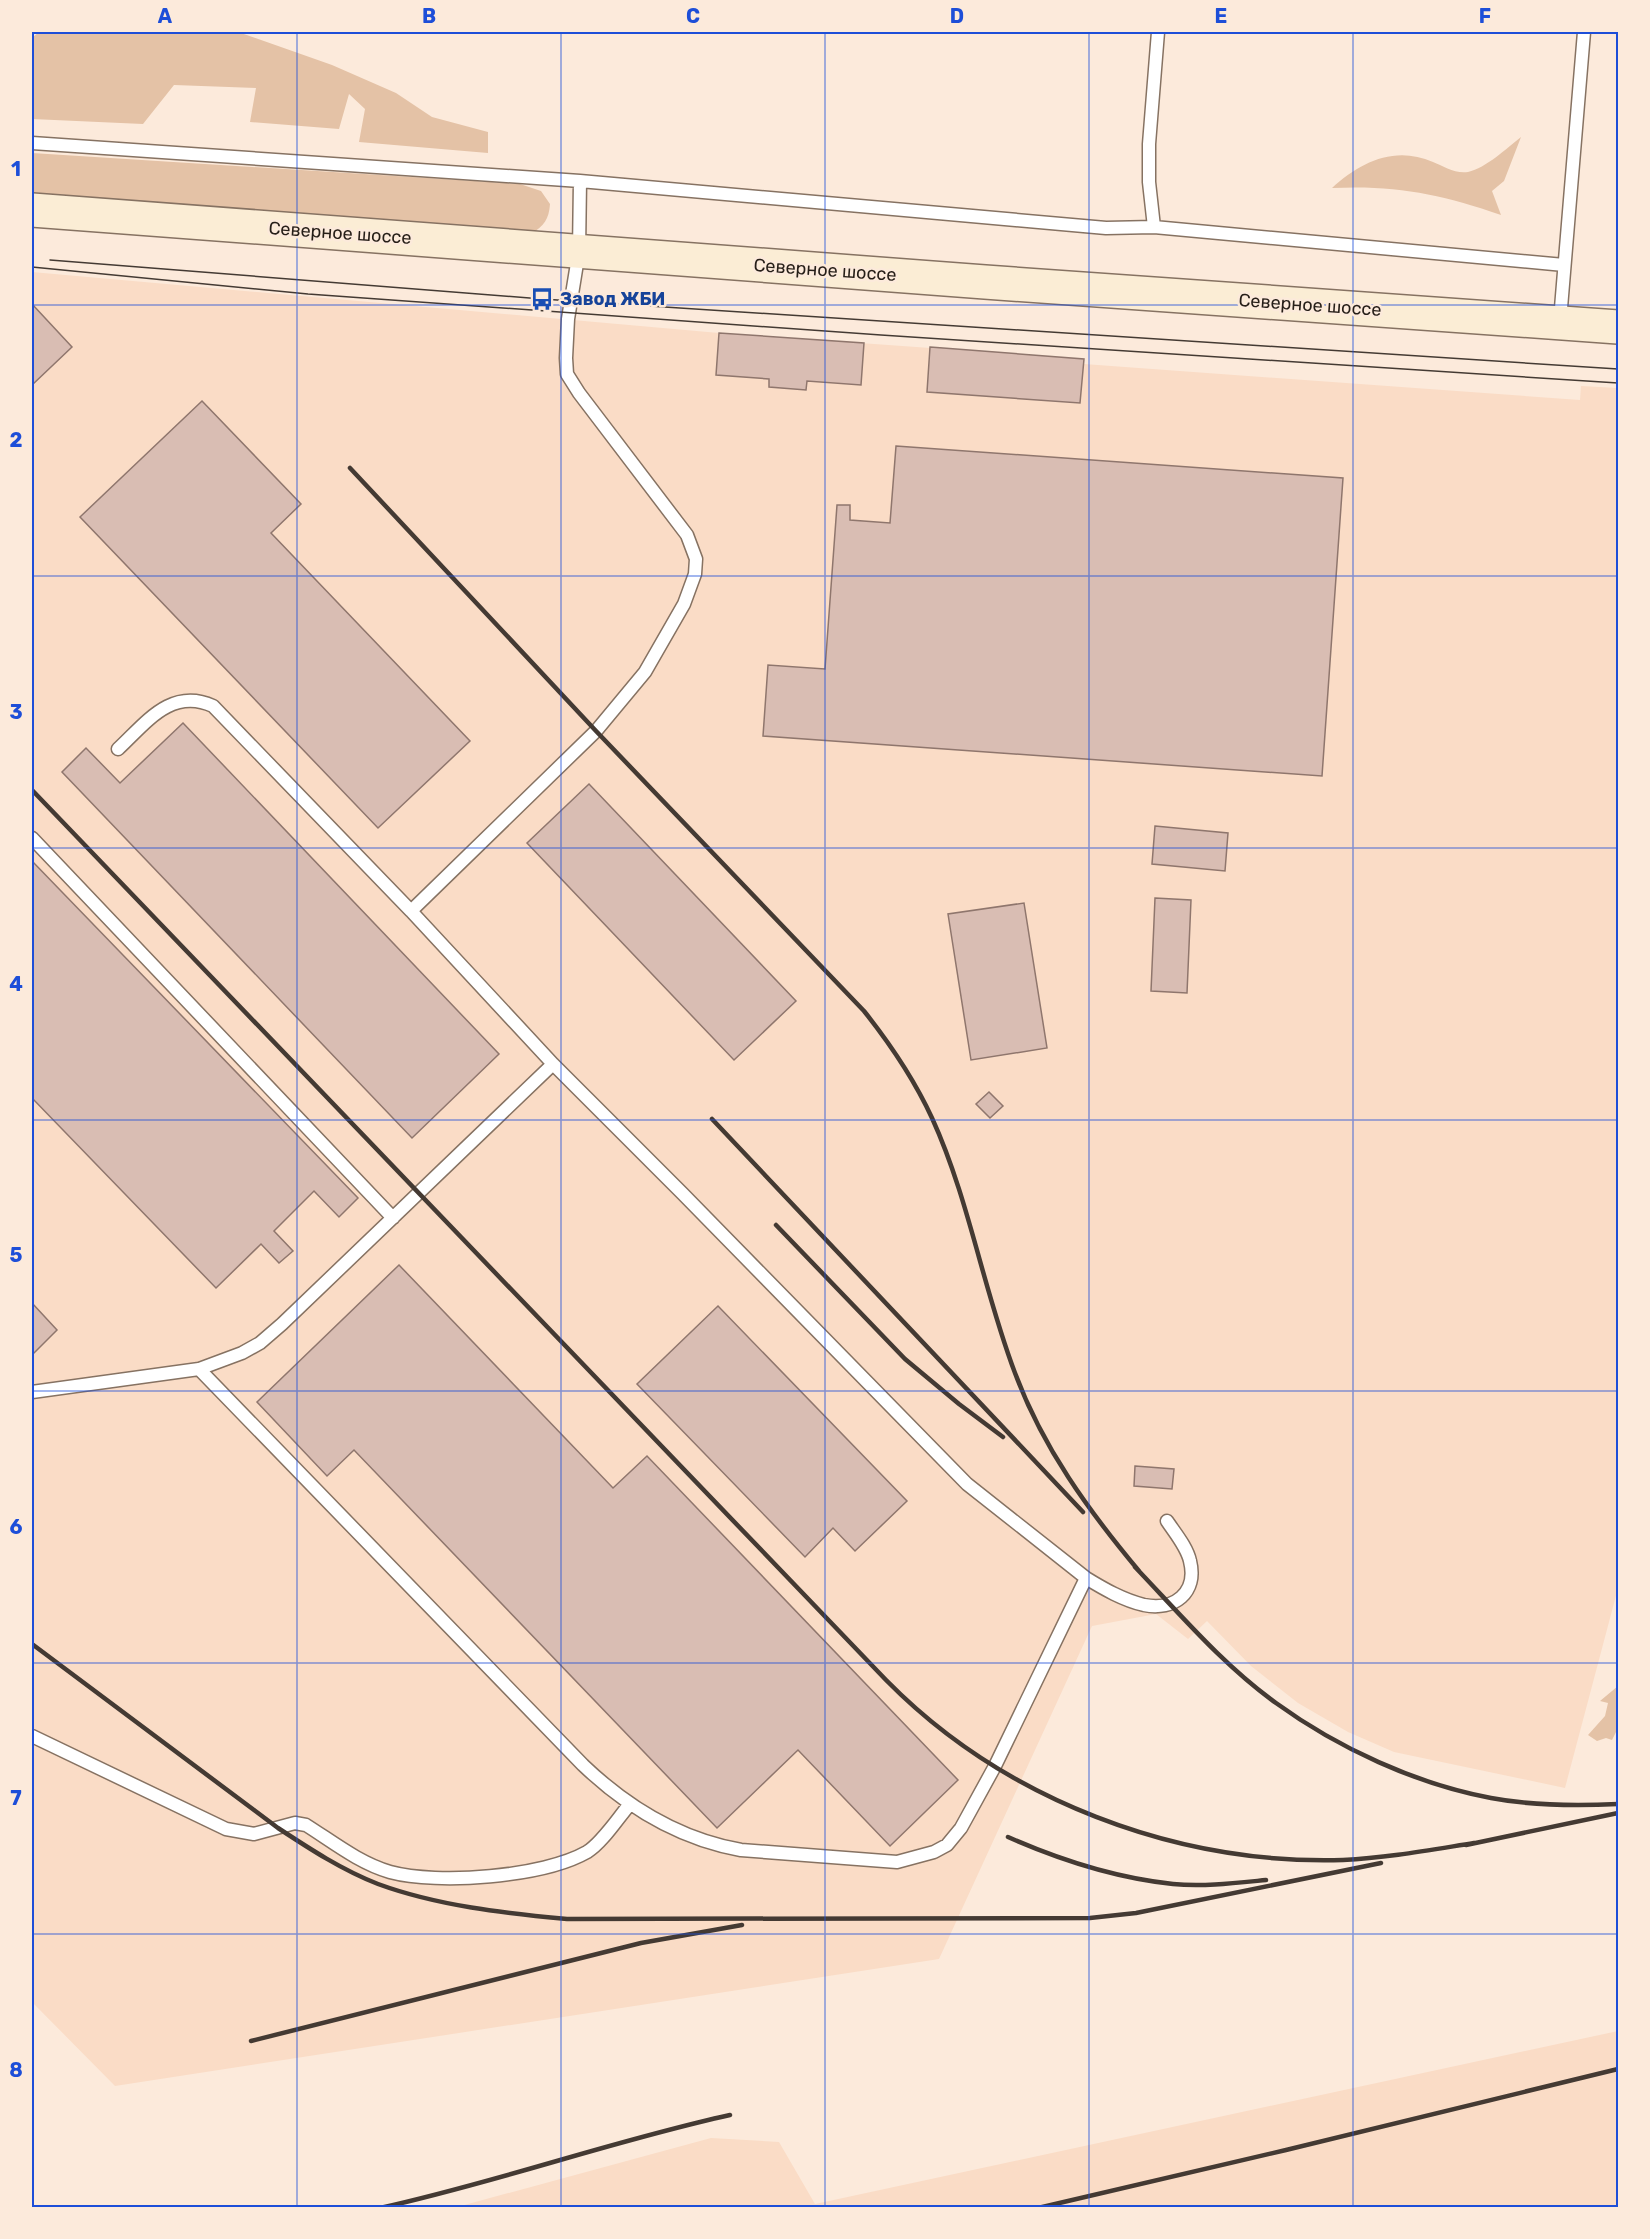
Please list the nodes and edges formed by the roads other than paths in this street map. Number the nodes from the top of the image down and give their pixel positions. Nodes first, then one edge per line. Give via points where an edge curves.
1 (1158, 32) edge
2 (1584, 32) edge
3 (32, 143) edge
4 (580, 181) junction
5 (32, 210) edge
6 (1154, 227) junction
7 (579, 251) junction
8 (1564, 265) junction
9 (1560, 322) junction
10 (1618, 327) edge
11 (118, 749) dead end
12 (32, 838) edge
13 (411, 911) junction
14 (553, 1064) junction
15 (393, 1218) junction
16 (199, 1369) junction
17 (32, 1392) edge
18 (1167, 1521) dead end
19 (1086, 1578) junction
20 (32, 1736) edge
21 (630, 1804) junction

1 - 6 lane via 1149,144
2 - 8 lane
3 - 4 lane
4 - 6 lane via 1106,228
4 - 7 lane
5 - 7 main road, Северное шоссе
6 - 8 lane
7 - 9 main road, Северное шоссе
7 - 13 lane via 568,319 567,374 687,535 696,559 695,574 684,604 660,647 628,694 596,731
8 - 9 lane
9 - 10 main road, Северное шоссе
11 - 13 lane via 159,710 189,699 213,706
12 - 15 lane
13 - 14 lane
14 - 15 lane
14 - 19 lane via 968,1484
15 - 16 lane via 260,1343
16 - 17 lane
16 - 21 lane via 583,1765
18 - 19 lane via 1190,1561 1190,1584 1181,1598 1163,1605 1144,1605 1115,1595
19 - 21 lane via 995,1766 955,1837 934,1852 897,1862 741,1850 694,1839
20 - 21 lane via 226,1829 254,1834 295,1823 306,1825 366,1862 388,1872 419,1878 451,1880 494,1875 575,1857 597,1843

